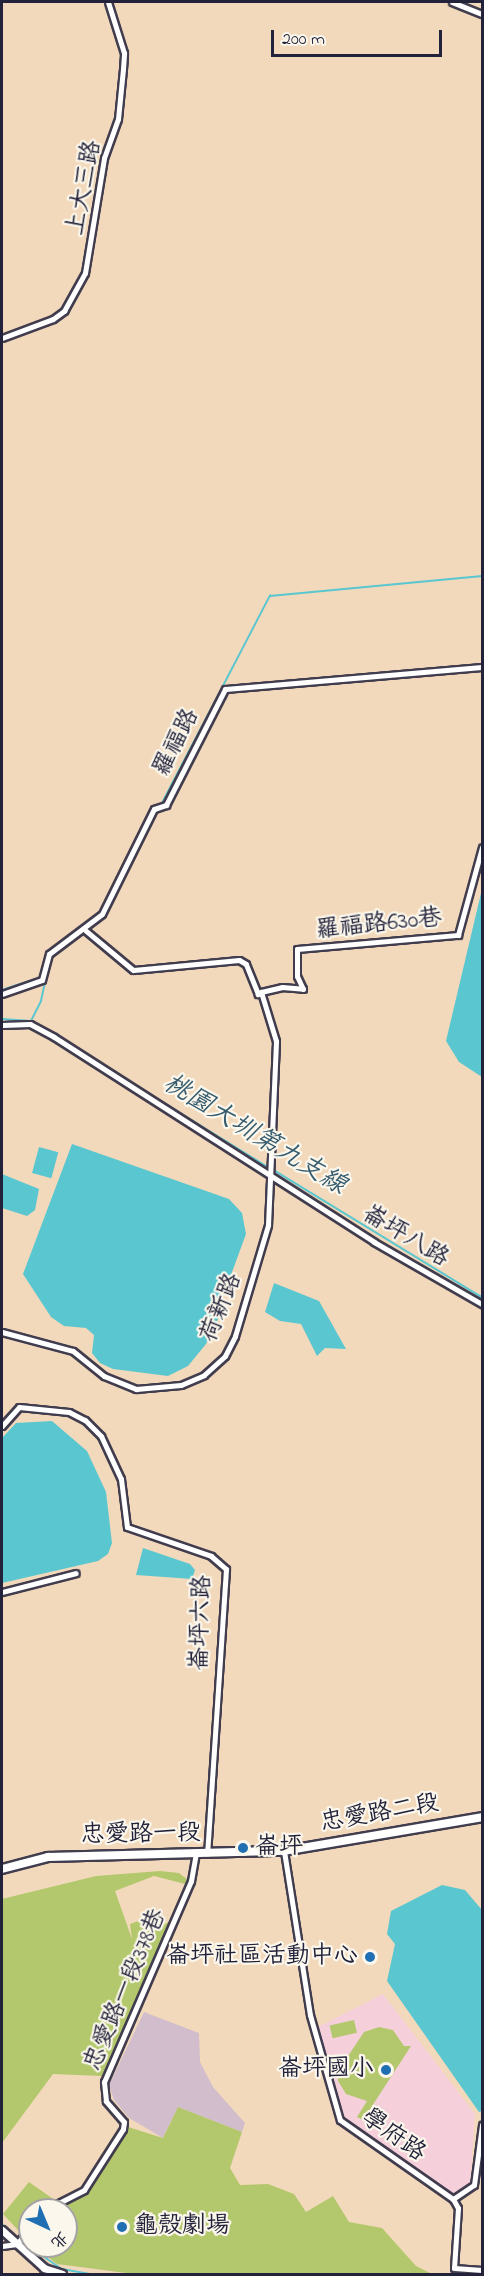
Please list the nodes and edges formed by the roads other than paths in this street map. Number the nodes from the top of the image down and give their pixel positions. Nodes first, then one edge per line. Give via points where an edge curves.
1 (108, 2) edge
2 (452, 2) edge
3 (483, 14) edge
4 (2, 338) edge
5 (483, 667) edge
6 (482, 848) edge
7 (85, 930) junction
8 (261, 992) junction
9 (2, 994) edge
10 (2, 1025) edge
11 (273, 1174) junction
12 (483, 1304) edge
13 (2, 1332) edge
14 (2, 1426) edge
15 (76, 1573) dead end
16 (2, 1592) edge
17 (483, 1817) edge
18 (284, 1851) junction
19 (196, 1853) junction
20 (207, 1853) junction
21 (2, 1869) edge
22 (482, 2125) edge
23 (68, 2198) edge
24 (453, 2199) junction
25 (2, 2230) edge
26 (18, 2240) edge
27 (18, 2241) edge
28 (2, 2246) edge
29 (35, 2258) edge
30 (483, 2270) edge
31 (62, 2274) edge

1 - 4 street, 上大三路 via 124,53 123,69 118,119 104,158 86,273 64,311 53,320
2 - 3 street
5 - 7 street, 羅福路 via 225,689 102,914
6 - 8 street, 羅福路630巷 via 458,935 297,949 297,976 303,989 282,987
7 - 8 street, 荷新路 via 133,969 244,960 258,994
7 - 9 street, 羅福路 via 49,954 42,980
8 - 11 street, 荷新路 via 276,1041
10 - 11 street, 崙坪八路 via 30,1024
11 - 12 street, 崙坪八路 via 374,1242
11 - 13 street, 荷新路 via 266,1234 235,1336 225,1356 204,1375 181,1386 136,1389 104,1376 73,1351
14 - 20 street, 崙坪六路 via 20,1407 69,1412 86,1420 101,1436 121,1479 127,1527 211,1556 226,1569
15 - 16 street
17 - 18 main road, 忠愛路二段
18 - 20 main road, 忠愛路一段
18 - 24 street, 學府路 via 310,2015 340,2120
19 - 20 main road, 忠愛路一段
19 - 21 main road, 忠愛路一段 via 48,1857
19 - 23 street, 忠愛路一段378巷 via 191,1881 104,2082 106,2101 124,2122 123,2128 84,2190
22 - 24 street via 474,2185
24 - 30 street via 458,2208 454,2268
25 - 26 street
27 - 28 street
29 - 31 street via 44,2268

